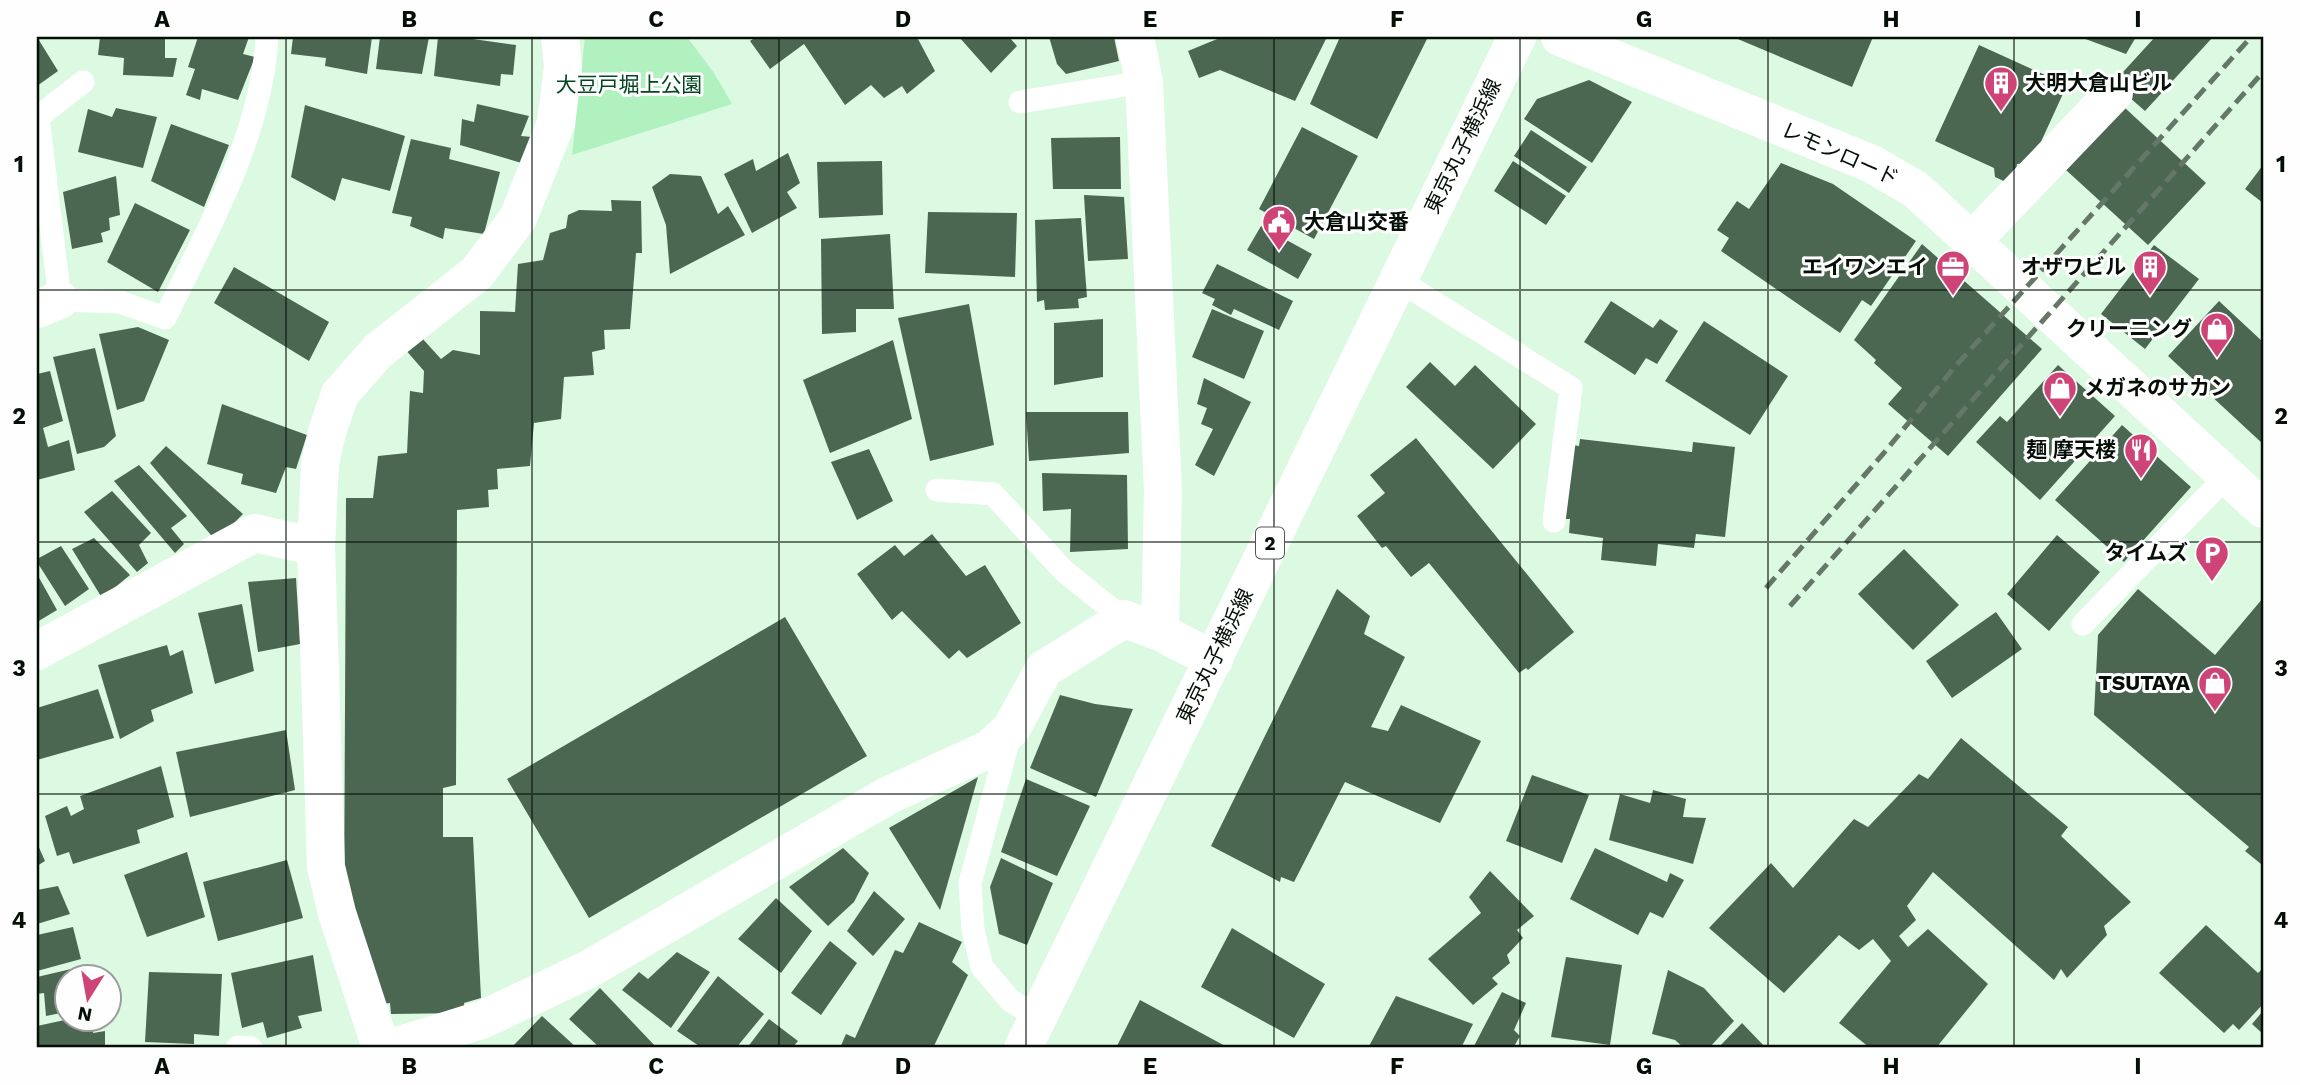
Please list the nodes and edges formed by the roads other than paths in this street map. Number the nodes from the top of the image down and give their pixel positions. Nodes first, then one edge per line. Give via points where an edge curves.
1 (267, 37) edge
2 (560, 37) edge
3 (1135, 37) edge
4 (1517, 37) edge
5 (1560, 37) edge
6 (83, 82) dead end
7 (1144, 82) junction
8 (2114, 93) dead end
9 (1020, 102) dead end
10 (1972, 241) junction
11 (1398, 280) junction
12 (48, 304) edge
13 (2227, 476) junction
14 (937, 490) dead end
15 (2263, 509) edge
16 (1554, 521) dead end
17 (316, 547) junction
18 (1124, 619) junction
19 (2083, 624) dead end
20 (1160, 632) junction
21 (37, 651) edge
22 (1214, 660) junction
23 (1011, 729) junction
24 (1031, 1033) edge
25 (381, 1048) edge
26 (391, 1048) edge

1 - 12 lane via 244,143 165,318 120,302
2 - 17 street via 563,67 556,123 518,218 477,273 378,351 340,394 320,464
3 - 7 street
4 - 11 street, 東京丸子横浜線 / 2
5 - 10 street, レモンロード via 1872,164 1915,190
6 - 12 lane via 38,117
7 - 9 lane
7 - 20 street via 1164,491
8 - 10 street
10 - 13 street, レモンロード
11 - 16 lane via 1571,388
11 - 22 street, 東京丸子横浜線 / 2
13 - 15 street, レモンロード
13 - 19 lane
14 - 18 lane via 993,494 1064,570
17 - 21 street via 255,533
17 - 25 street via 326,867
18 - 20 street
18 - 23 street via 1044,669
20 - 22 street
22 - 24 street, 東京丸子横浜線 / 2
23 - 24 lane via 970,883 973,930 982,967
23 - 26 street via 989,749 889,795 589,969 484,1019

